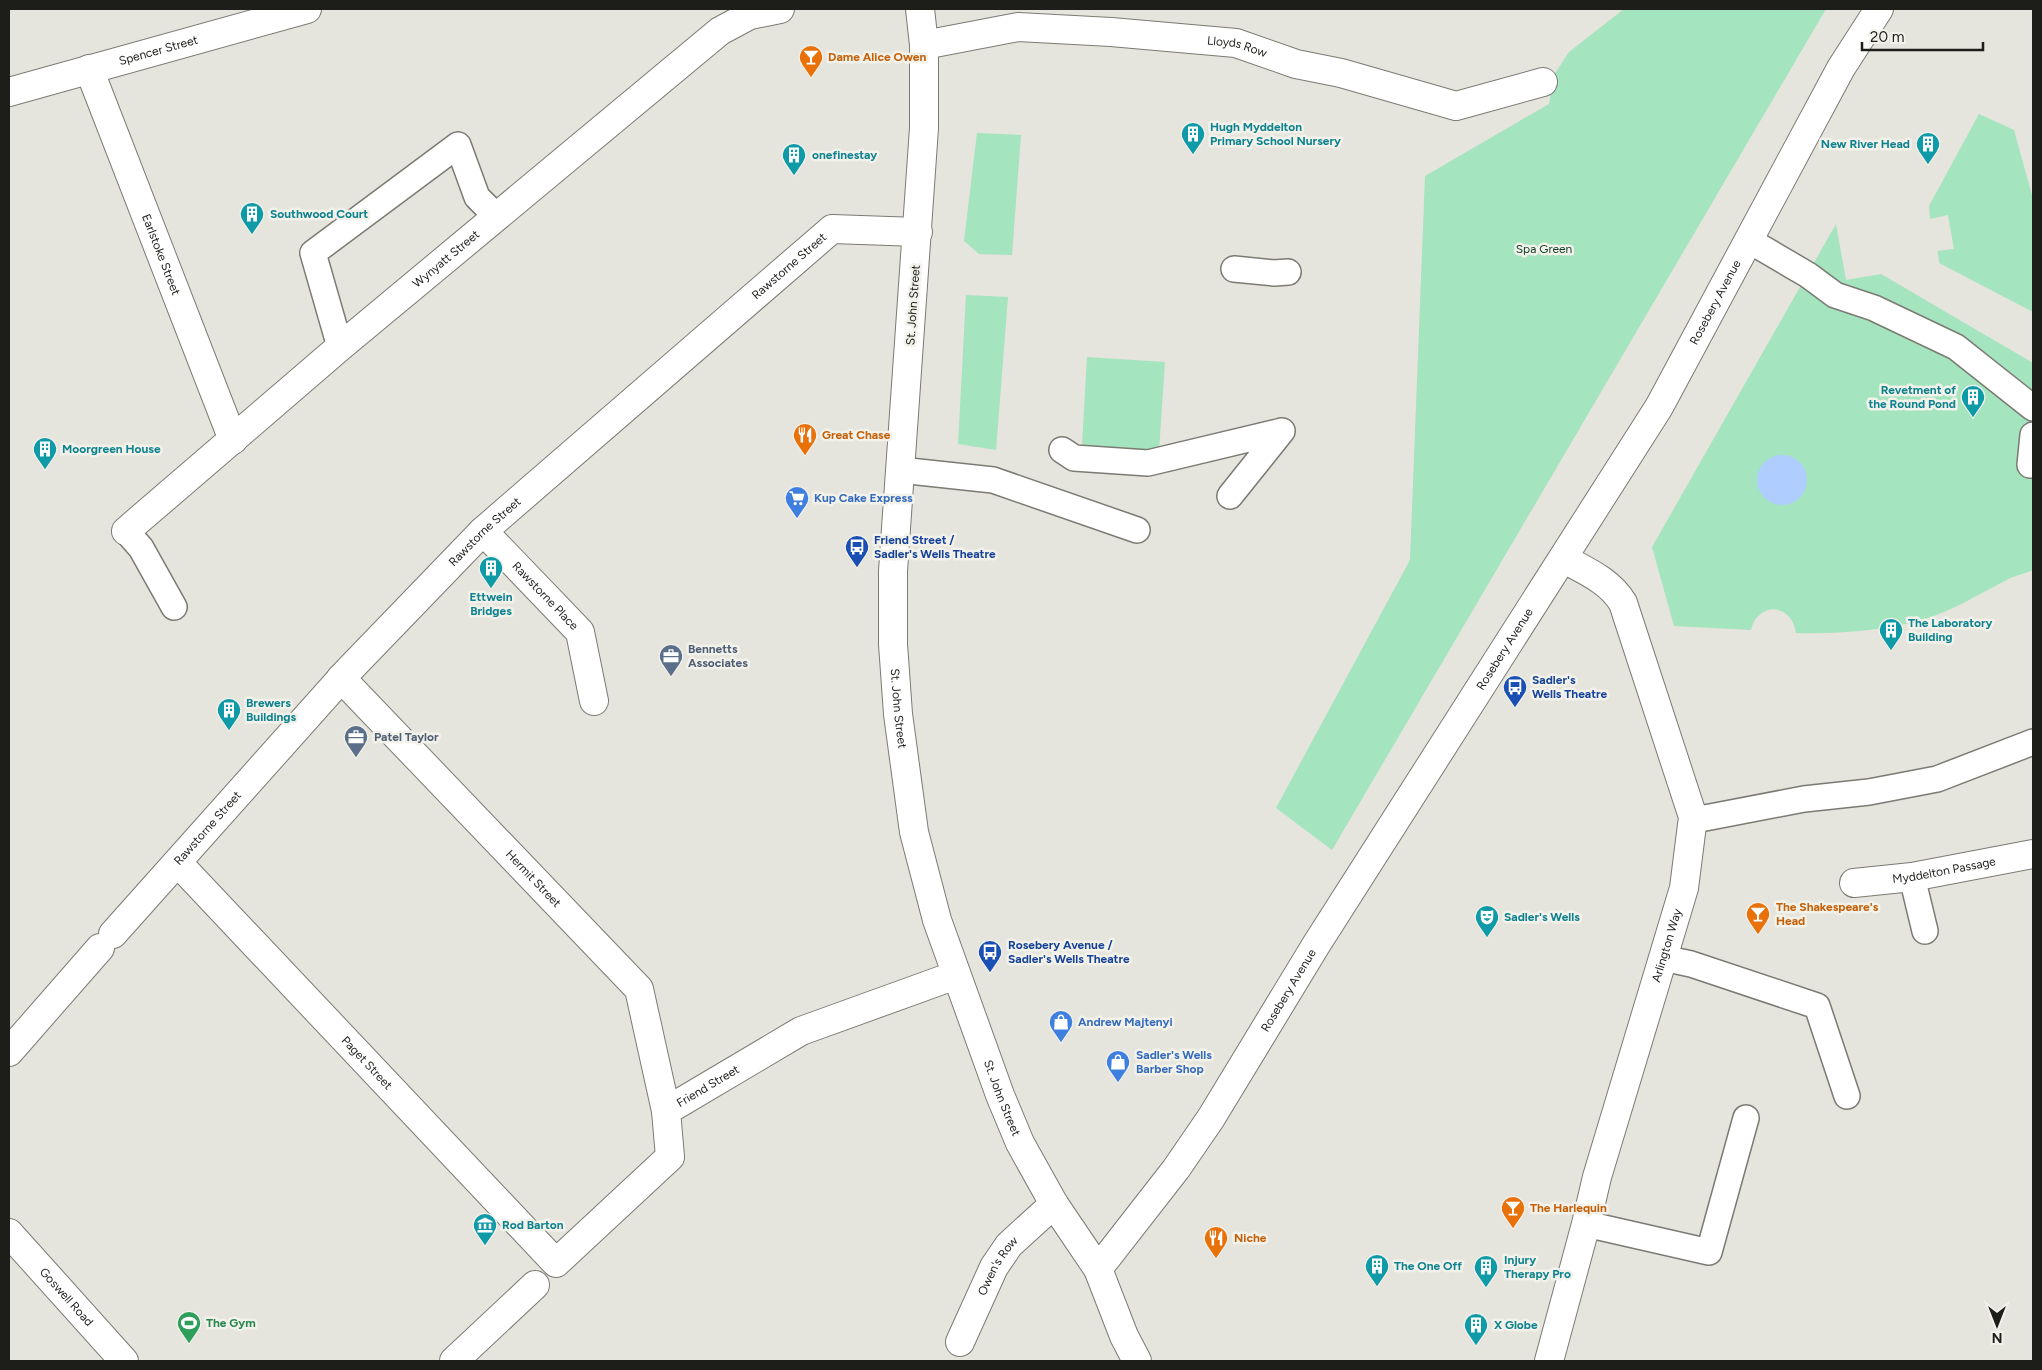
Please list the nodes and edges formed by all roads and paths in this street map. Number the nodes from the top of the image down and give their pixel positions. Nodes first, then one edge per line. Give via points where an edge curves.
1 (307, 9) edge
2 (780, 9) edge
3 (920, 9) edge
4 (1879, 9) edge
5 (924, 45) junction
6 (89, 68) junction
7 (1543, 82) dead end
8 (9, 92) edge
9 (496, 216) junction
10 (918, 232) junction
11 (1750, 240) junction
12 (1234, 269) dead end
13 (1288, 272) dead end
14 (340, 347) junction
15 (2033, 408) edge
16 (2033, 435) edge
17 (233, 440) junction
18 (1062, 450) dead end
19 (2030, 465) dead end
20 (900, 470) junction
21 (1230, 496) dead end
22 (1138, 530) dead end
23 (126, 531) joint
24 (483, 531) junction
25 (1564, 559) junction
26 (174, 607) dead end
27 (341, 678) junction
28 (594, 701) dead end
29 (2033, 742) edge
30 (1693, 817) junction
31 (2033, 854) edge
32 (178, 863) junction
33 (1912, 877) junction
34 (1854, 883) dead end
35 (1925, 931) dead end
36 (1663, 958) junction
37 (956, 974) junction
38 (9, 1052) edge
39 (1847, 1096) dead end
40 (666, 1111) junction
41 (1746, 1118) dead end
42 (1054, 1204) junction
43 (1586, 1224) junction
44 (9, 1233) edge
45 (556, 1263) junction
46 (1098, 1269) junction
47 (535, 1285) joint
48 (960, 1342) dead end
49 (124, 1361) edge
50 (454, 1361) edge
51 (1136, 1361) edge
52 (1549, 1361) edge

1 - 6 main road, Spencer Street
2 - 9 main road, Wynyatt Street via 750,15 720,31
3 - 5 main road, St. John Street
4 - 11 main road, Rosebery Avenue via 1841,68
5 - 7 main road, Lloyds Row via 1018,27 1236,43 1296,64 1341,73 1456,106
5 - 10 main road, St. John Street via 924,128
6 - 8 main road, Spencer Street
6 - 17 main road, Earlstoke Street
9 - 14 main road, Wynyatt Street
9 - 14 lane via 477,197 458,145 313,253
10 - 20 main road, St. John Street
10 - 24 main road, Rawstorne Street via 832,229
11 - 15 lane via 1835,295 1874,308 1956,347
11 - 25 main road, Rosebery Avenue via 1659,407
12 - 13 lane
14 - 17 main road, Wynyatt Street
16 - 19 lane
17 - 23 main road, Wynyatt Street
18 - 21 lane via 1074,458 1148,463 1282,432
20 - 22 lane via 993,480
20 - 37 main road, St. John Street via 893,571 893,644 898,714 914,832 937,920
23 - 26 lane via 141,548
24 - 27 main road, Rawstorne Street
24 - 28 main road, Rawstorne Place via 580,632
25 - 30 main road, Arlington Way via 1607,583 1624,603
25 - 46 main road, Rosebery Avenue via 1322,936 1211,1118 1176,1170
27 - 32 main road, Rawstorne Street
27 - 40 main road, Hermit Street via 639,989
29 - 30 lane via 1937,779 1705,818
30 - 36 main road, Arlington Way via 1684,888
31 - 33 main road, Myddelton Passage
32 - 38 main road, Rawstorne Street
32 - 45 main road, Paget Street
33 - 34 main road, Myddelton Passage
33 - 35 lane
36 - 39 lane via 1691,964 1817,1006
36 - 43 main road, Arlington Way via 1597,1177
37 - 40 main road, Friend Street via 801,1030
37 - 42 main road, St. John Street via 1020,1142
40 - 45 main road, Friend Street via 670,1157
41 - 43 lane via 1709,1252
42 - 46 main road, St. John Street
42 - 48 main road, Owen's Row via 1009,1245 994,1267
43 - 52 main road, Arlington Way
44 - 49 main road, Goswell Road
45 - 47 lane, Friend Street
46 - 51 main road, St. John Street
47 - 50 main road, Friend Street

